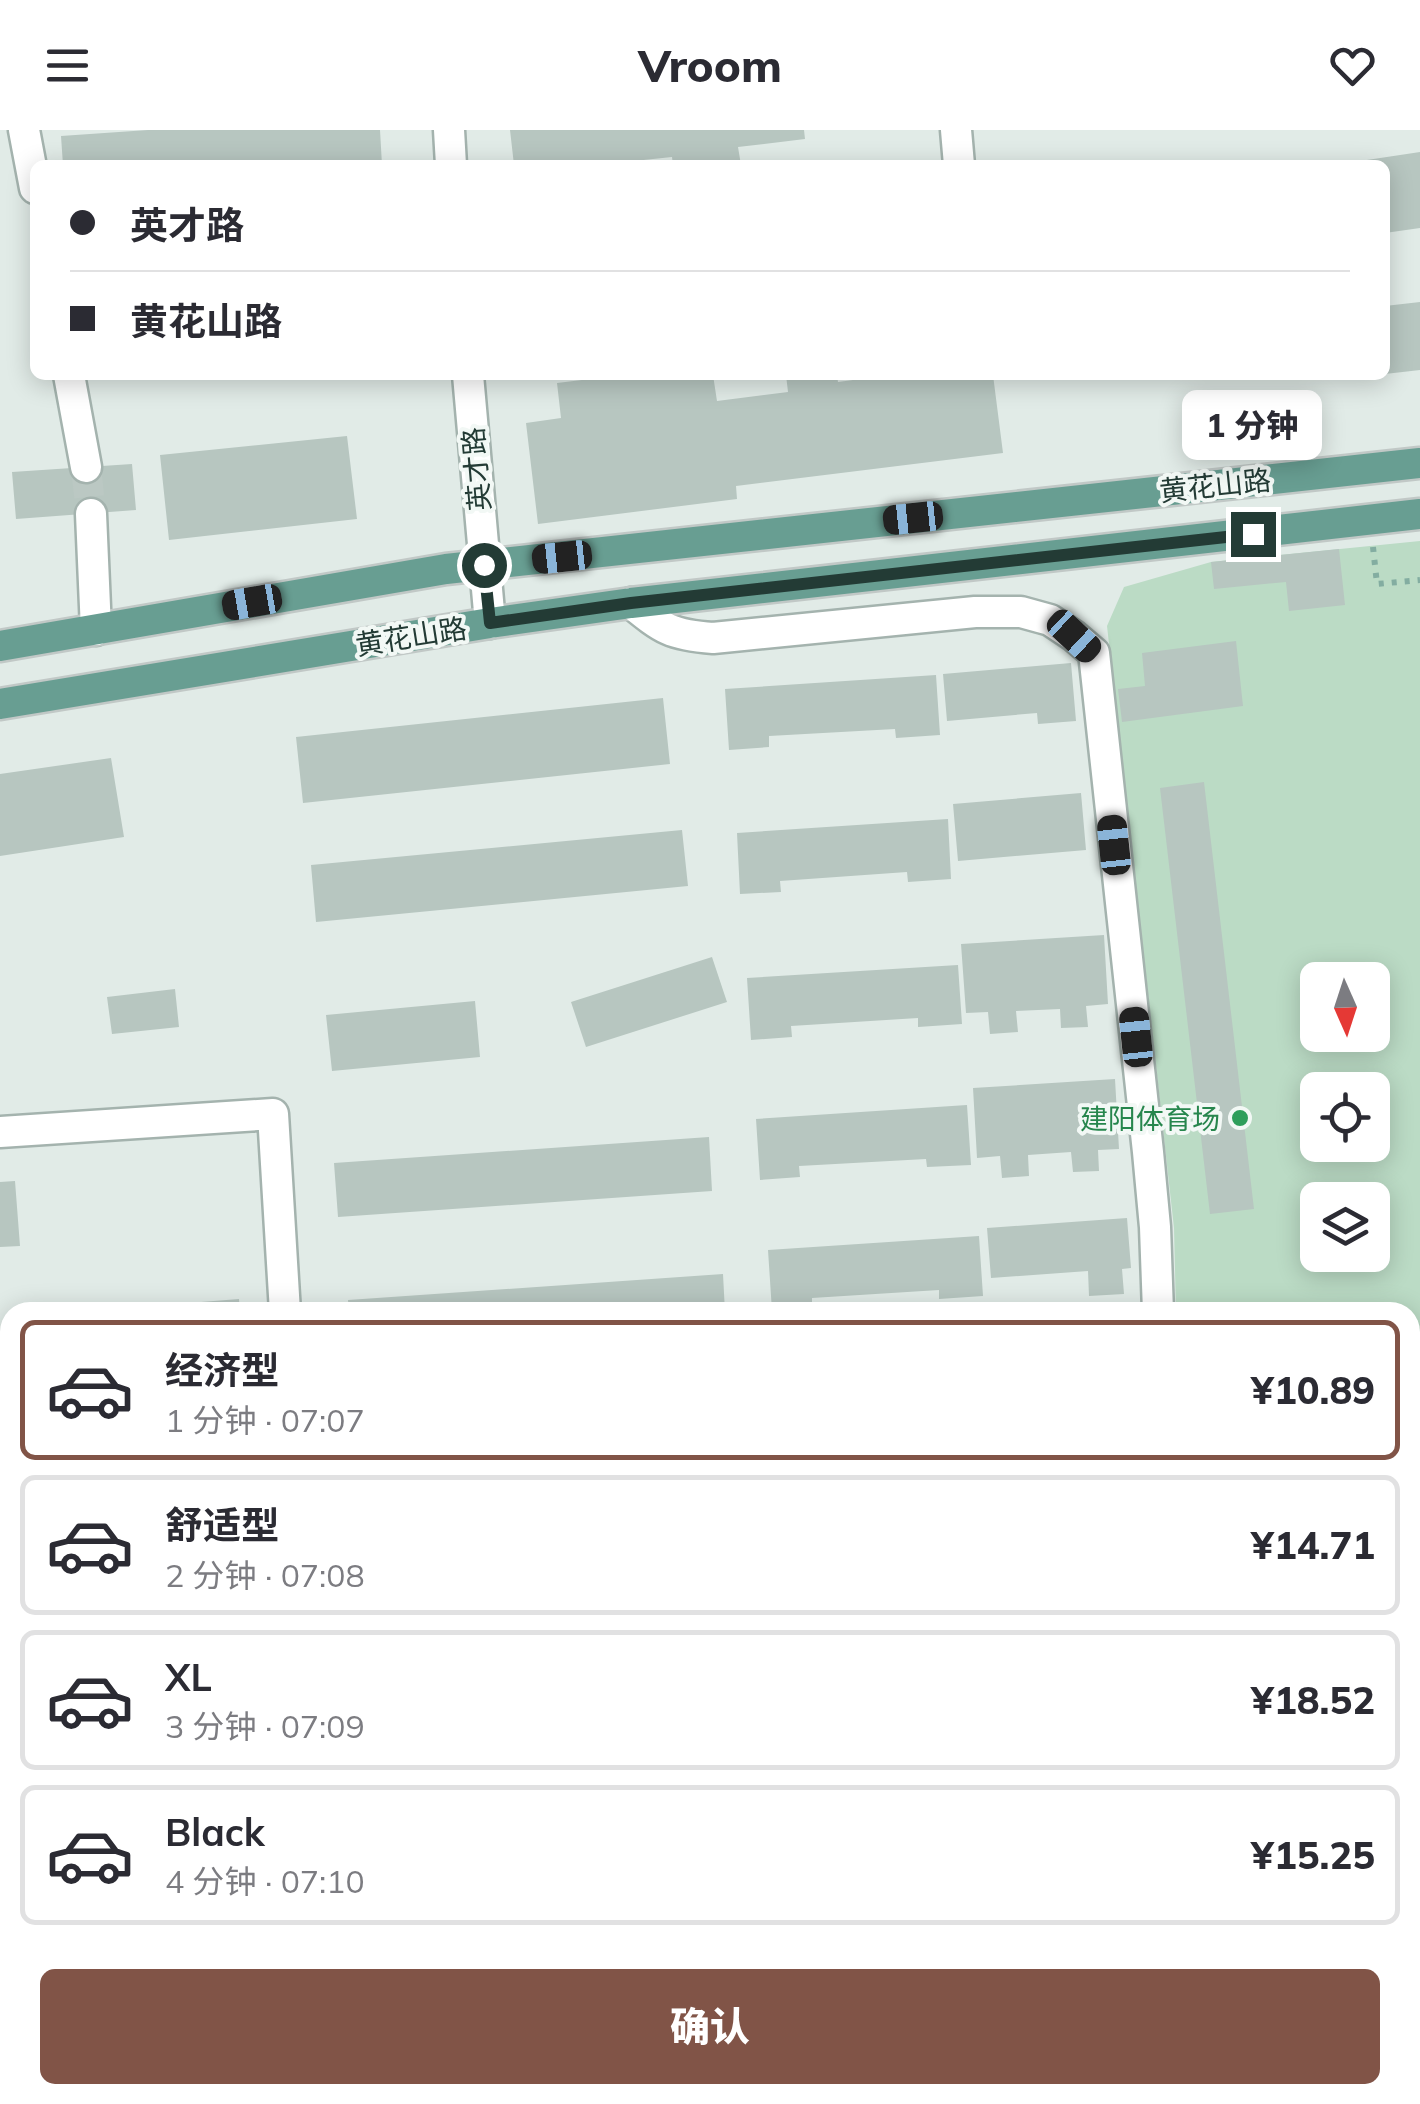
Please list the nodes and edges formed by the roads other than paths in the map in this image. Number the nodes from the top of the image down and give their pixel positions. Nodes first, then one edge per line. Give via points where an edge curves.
1 (24, 130) edge
2 (448, 130) edge
3 (956, 130) edge
4 (451, 160) edge
5 (959, 160) edge
6 (30, 162) edge
7 (70, 380) edge
8 (468, 380) edge
9 (1420, 463) edge
10 (86, 467) tunnel mouth
11 (91, 514) tunnel mouth
12 (1420, 514) edge
13 (484, 565) junction
14 (631, 603) junction
15 (490, 623) junction
16 (96, 630) junction
17 (0, 646) edge
18 (0, 704) edge
19 (0, 1132) edge
20 (284, 1302) edge
21 (1157, 1302) edge

1 - 6 street
2 - 4 street
3 - 5 street
7 - 10 street
8 - 13 street, 英才路
9 - 13 main road, 黄花山路
11 - 16 street
12 - 14 main road, 黄花山路
13 - 15 street, 英才路
13 - 16 main road, 黄花山路
14 - 15 main road, 黄花山路
14 - 21 street via 682,636 713,638 1021,612 1050,620 1094,653 1148,1152
15 - 18 main road, 黄花山路
16 - 17 main road, 黄花山路
19 - 20 street via 273,1114

